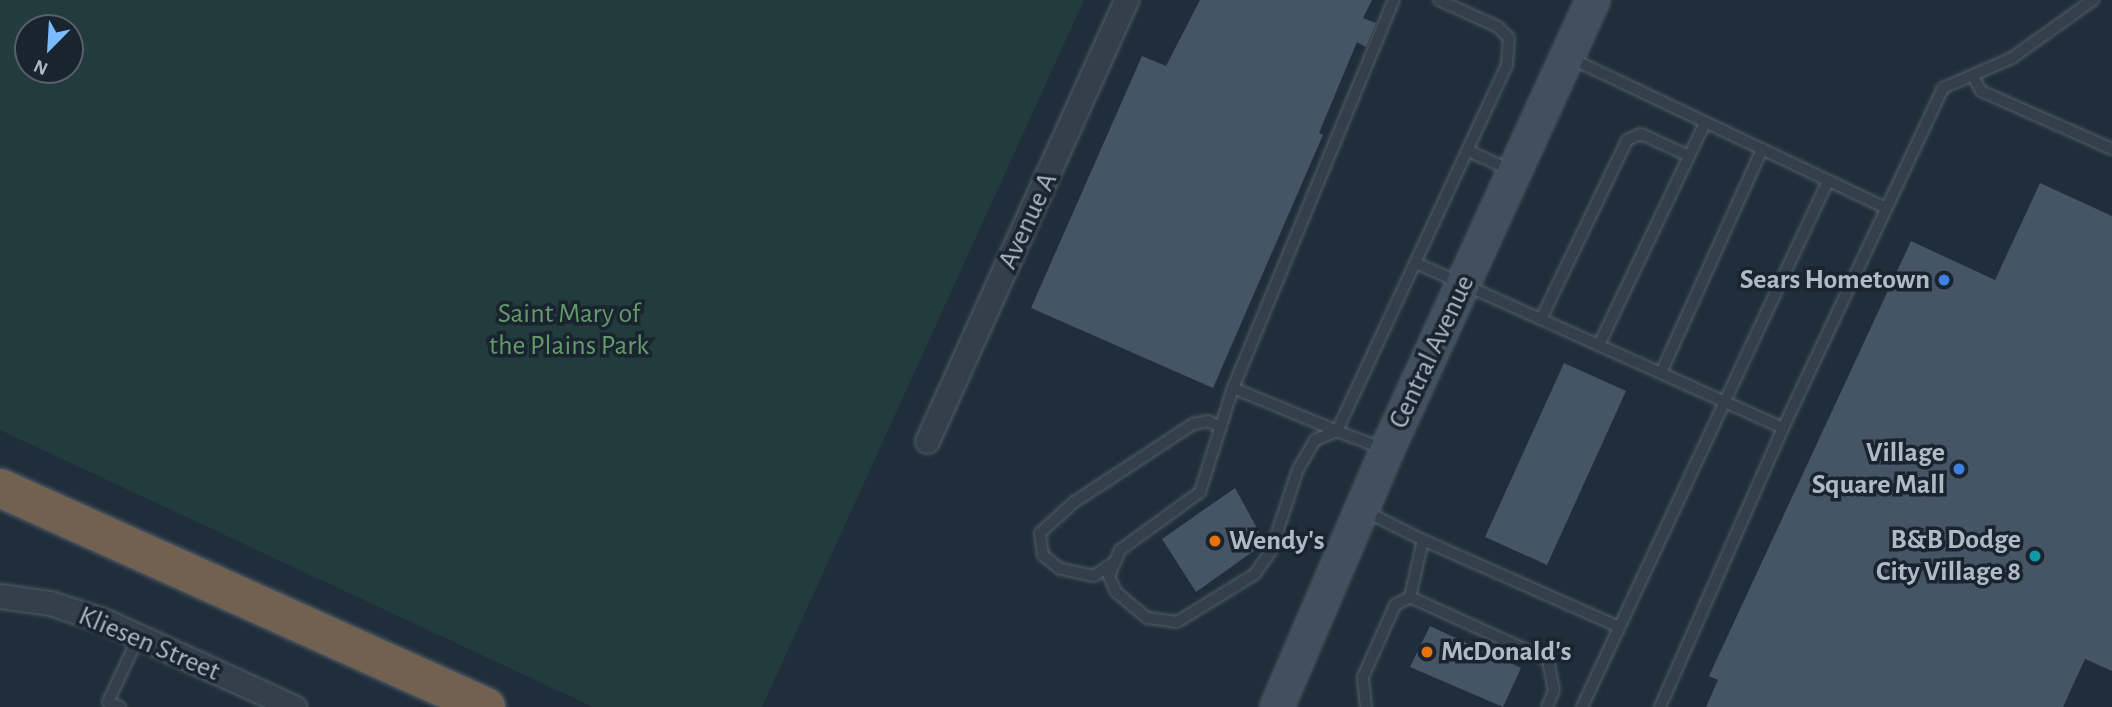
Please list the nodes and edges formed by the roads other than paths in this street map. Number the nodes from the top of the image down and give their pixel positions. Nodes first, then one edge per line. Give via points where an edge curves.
1 (1126, 0) edge
2 (1394, 0) edge
3 (1438, 0) edge
4 (2092, 0) edge
5 (1591, 1) edge
6 (1567, 57) junction
7 (1973, 76) junction
8 (1706, 123) junction
9 (2111, 145) edge
10 (1762, 149) junction
11 (1469, 151) junction
12 (1689, 156) junction
13 (1514, 172) junction
14 (1828, 181) junction
15 (1886, 208) junction
16 (1416, 263) junction
17 (1463, 284) junction
18 (1541, 319) junction
19 (1599, 345) junction
20 (1661, 373) junction
21 (1233, 388) junction
22 (1722, 400) junction
23 (1220, 427) junction
24 (1783, 428) junction
25 (1337, 431) junction
26 (927, 441) dead end
27 (1387, 450) junction
28 (0, 488) edge
29 (1362, 509) junction
30 (1423, 540) junction
31 (1115, 561) junction
32 (0, 596) edge
33 (1410, 597) junction
34 (1619, 626) junction
35 (138, 638) junction
36 (120, 707) edge
37 (294, 707) edge
38 (486, 707) edge
39 (1277, 707) edge
40 (1366, 707) edge
41 (1547, 707) edge
42 (1582, 707) edge
43 (1660, 707) edge

1 - 26 street, Avenue A
2 - 21 lane
3 - 11 lane via 1498,27 1509,38 1502,82
4 - 7 lane via 2012,58
5 - 6 street, Central Avenue
6 - 8 lane
6 - 13 street, Central Avenue
7 - 9 lane via 1981,91
7 - 15 lane via 1943,88
8 - 10 lane
8 - 12 lane
10 - 14 lane
10 - 20 lane
11 - 13 lane
11 - 16 lane
12 - 18 lane via 1641,134 1627,140
12 - 19 lane
13 - 17 street, Central Avenue
14 - 15 lane
14 - 22 lane
15 - 24 lane
16 - 17 lane
16 - 25 lane
17 - 18 lane
17 - 27 street, Central Avenue
18 - 19 lane
19 - 20 lane
20 - 22 lane
21 - 23 lane
21 - 25 lane
22 - 24 lane
22 - 34 lane
23 - 31 lane via 1213,465 1200,492 1120,550
23 - 31 lane via 1208,421 1193,424 1073,503 1040,533 1043,555 1060,569 1094,576
24 - 43 lane
25 - 27 lane
25 - 31 lane via 1315,440 1298,469 1274,544 1255,575 1177,622 1147,618 1128,607 1109,576
27 - 29 street, Central Avenue
28 - 38 highway
29 - 30 lane
29 - 39 street, Central Avenue
30 - 33 lane
30 - 34 lane
32 - 35 street, Kliesen Street via 50,603
33 - 40 lane via 1395,605 1363,677
33 - 41 lane via 1548,660 1554,690
34 - 42 lane
35 - 36 lane via 108,702
35 - 37 street, Kliesen Street

